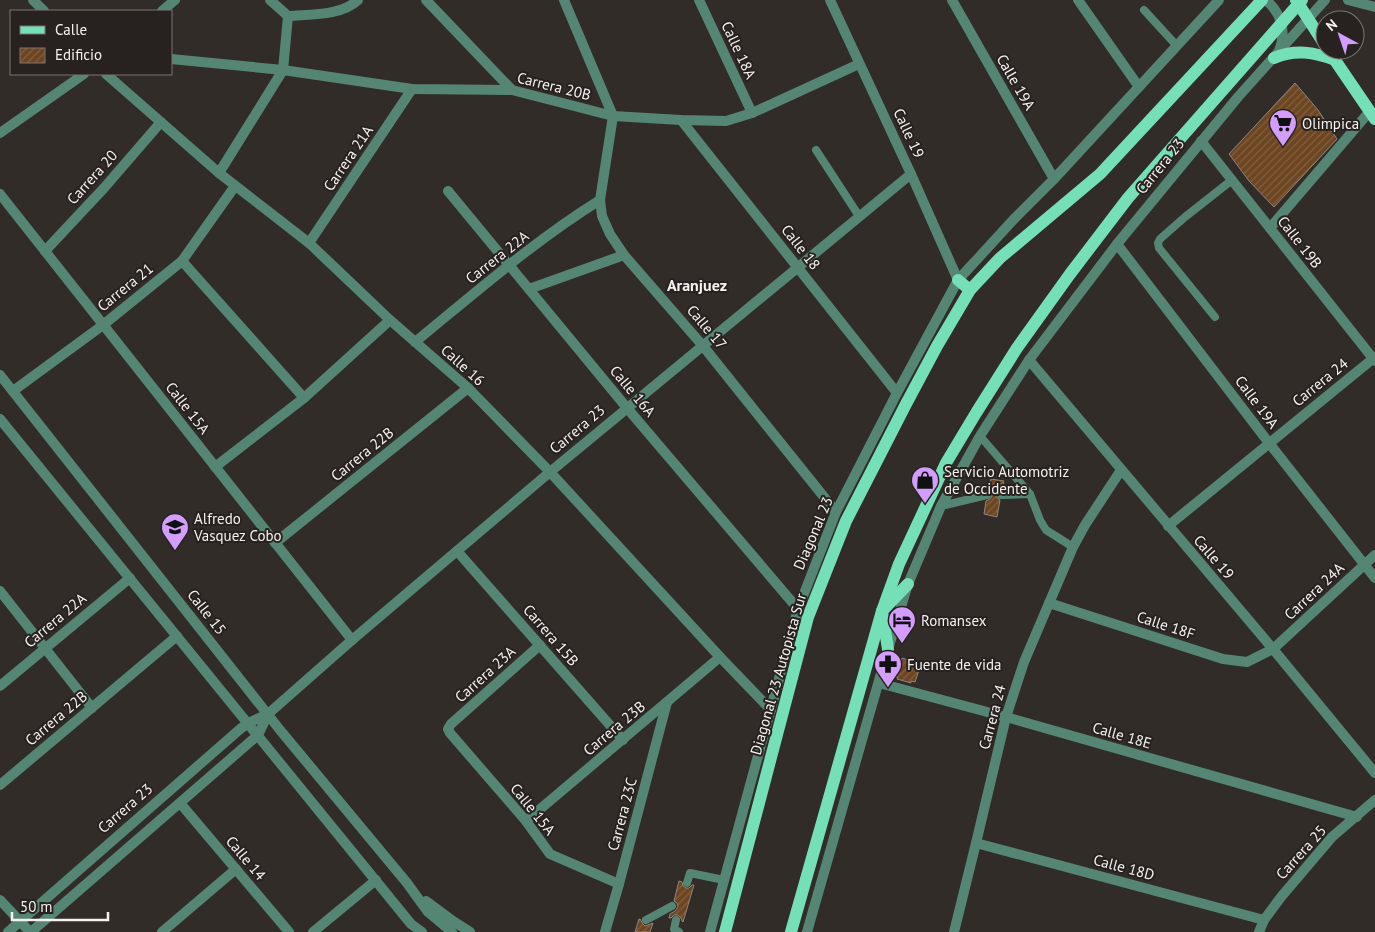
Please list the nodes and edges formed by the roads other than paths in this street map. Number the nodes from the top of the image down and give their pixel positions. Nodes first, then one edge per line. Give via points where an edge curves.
1 (33, 0) edge
2 (175, 0) edge
3 (270, 0) edge
4 (358, 0) edge
5 (426, 0) edge
6 (564, 0) edge
7 (699, 0) edge
8 (830, 0) edge
9 (952, 0) edge
10 (1078, 0) edge
11 (1219, 0) edge
12 (1264, 0) edge
13 (1296, 0) edge
14 (1302, 0) edge
15 (1325, 0) edge
16 (1348, 0) edge
17 (1375, 7) edge
18 (43, 10) edge
19 (163, 10) edge
20 (1144, 10) dead end
21 (288, 16) junction
22 (1308, 19) junction
23 (1315, 30) edge
24 (1177, 46) junction
25 (1315, 54) edge
26 (1276, 56) junction
27 (172, 58) edge
28 (1334, 60) edge
29 (859, 64) junction
30 (283, 70) junction
31 (83, 75) edge
32 (107, 75) edge
33 (1139, 88) junction
34 (412, 89) junction
35 (512, 90) junction
36 (752, 113) junction
37 (1372, 115) edge
38 (613, 116) junction
39 (681, 120) junction
40 (160, 122) junction
41 (0, 133) edge
42 (1201, 140) junction
43 (816, 150) dead end
44 (220, 173) junction
45 (911, 174) junction
46 (1054, 180) junction
47 (1232, 180) junction
48 (235, 186) junction
49 (448, 191) dead end
50 (0, 194) edge
51 (600, 200) junction
52 (859, 216) junction
53 (1270, 228) junction
54 (309, 243) junction
55 (1117, 244) junction
56 (45, 251) junction
57 (624, 255) junction
58 (182, 261) junction
59 (509, 265) junction
60 (798, 268) junction
61 (958, 280) junction
62 (528, 289) junction
63 (970, 290) junction
64 (1214, 317) dead end
65 (390, 320) junction
66 (103, 325) junction
67 (415, 342) junction
68 (703, 346) junction
69 (1374, 359) edge
70 (1028, 360) junction
71 (0, 375) edge
72 (468, 388) junction
73 (14, 391) junction
74 (896, 394) junction
75 (304, 398) junction
76 (627, 408) junction
77 (0, 419) edge
78 (980, 436) junction
79 (1269, 443) junction
80 (215, 467) junction
81 (1121, 470) junction
82 (550, 472) junction
83 (1001, 494) dead end
84 (1030, 494) junction
85 (987, 495) dead end
86 (941, 506) junction
87 (836, 512) junction
88 (1168, 526) junction
89 (275, 543) junction
90 (1073, 546) junction
91 (457, 551) junction
92 (1375, 555) edge
93 (1364, 564) junction
94 (130, 578) junction
95 (1375, 578) edge
96 (908, 584) junction
97 (0, 591) edge
98 (1049, 603) junction
99 (798, 609) junction
100 (882, 611) junction
101 (177, 636) junction
102 (352, 640) junction
103 (540, 645) junction
104 (45, 648) junction
105 (888, 649) junction
106 (1273, 649) junction
107 (720, 658) junction
108 (879, 683) junction
109 (0, 686) edge
110 (667, 702) junction
111 (92, 708) junction
112 (771, 710) junction
113 (268, 714) junction
114 (1006, 717) junction
115 (248, 723) junction
116 (451, 724) joint
117 (258, 735) junction
118 (623, 740) junction
119 (1375, 773) edge
120 (0, 785) edge
121 (1375, 800) edge
122 (180, 803) junction
123 (1357, 817) junction
124 (526, 821) junction
125 (976, 843) junction
126 (236, 868) junction
127 (376, 880) junction
128 (724, 880) junction
129 (407, 883) junction
130 (687, 883) dead end
131 (619, 884) junction
132 (0, 900) edge
133 (672, 906) dead end
134 (646, 920) dead end
135 (676, 920) dead end
136 (1264, 920) junction
137 (20, 921) junction
138 (8, 932) edge
139 (31, 932) edge
140 (162, 932) edge
141 (289, 932) edge
142 (313, 932) edge
143 (420, 932) edge
144 (452, 932) edge
145 (470, 932) edge
146 (605, 932) edge
147 (679, 932) edge
148 (710, 932) edge
149 (725, 932) edge
150 (791, 932) edge
151 (807, 932) edge
152 (954, 932) edge
153 (1259, 932) edge

1 - 18 street
2 - 19 street
3 - 21 street
4 - 21 street via 340,11
5 - 35 street
6 - 38 street
7 - 36 street, Calle 18A
8 - 29 street, Calle 19
9 - 46 street, Calle 19A
10 - 33 street
11 - 24 street
12 - 26 street via 1277,12 1283,26
12 - 63 main road, Diagonal 23 Autopista Sur via 1100,174 1000,258
13 - 22 main road
14 - 100 main road, Carrera 23 via 1128,198 1018,348 946,463 899,564
15 - 22 street, Carrera 23
16 - 17 street
20 - 24 lane
21 - 30 street
22 - 23 main road
22 - 26 street, Carrera 23
24 - 33 street
25 - 26 main road via 1299,52
26 - 42 street, Carrera 23
27 - 30 street, Carrera 20B
28 - 37 main road
29 - 36 street, Carrera 20B
29 - 45 street, Calle 19
30 - 34 street, Carrera 20B
30 - 44 street
31 - 41 street
32 - 40 street, Calle 16
33 - 46 street
34 - 35 street, Carrera 20B
34 - 54 street, Carrera 21A
35 - 38 street, Carrera 20B
36 - 39 street, Carrera 20B via 726,121
37 - 53 street
38 - 39 street, Carrera 20B
38 - 51 street, Calle 17
39 - 60 street, Calle 18
40 - 44 street, Calle 16
40 - 56 street, Carrera 20
42 - 47 street, Calle 19B
42 - 55 street, Carrera 23
43 - 52 lane
44 - 48 street, Calle 16
45 - 52 street, Carrera 23
45 - 61 street, Calle 19
46 - 61 street
47 - 53 street, Calle 19B
47 - 64 lane via 1160,238 1158,243
48 - 54 street, Calle 16
48 - 58 street, Carrera 21
49 - 59 street, Calle 16A
50 - 56 street, Calle 15A
51 - 57 street, Calle 17 via 602,216
51 - 59 street, Carrera 22A
52 - 60 street, Carrera 23
53 - 69 street, Calle 19B
54 - 65 street, Calle 16
55 - 70 street, Carrera 23
55 - 79 street, Calle 19A
56 - 66 street, Calle 15A
57 - 62 street
57 - 68 street, Calle 17
58 - 66 street, Carrera 21
58 - 75 street
59 - 62 street, Calle 16A
59 - 67 street, Carrera 22A
60 - 68 street, Carrera 23
60 - 74 street, Calle 18
61 - 63 main road
61 - 74 street, Diagonal 23
62 - 76 street, Calle 16A
63 - 149 main road, Diagonal 23 Autopista Sur via 914,387 846,522 808,618
65 - 67 street, Calle 16
65 - 75 street
66 - 73 street, Carrera 21
66 - 80 street, Calle 15A
67 - 72 street, Calle 16
68 - 76 street, Carrera 23
68 - 87 street, Calle 17
69 - 79 street, Carrera 24
70 - 78 street
70 - 81 street, Calle 19
71 - 73 street, Calle 15
72 - 82 street, Calle 16
72 - 89 street, Carrera 22B
73 - 113 street, Calle 15
74 - 87 street, Diagonal 23
75 - 80 street
76 - 82 street, Carrera 23
76 - 99 street, Calle 16A
77 - 94 street
78 - 84 lane
78 - 86 street
79 - 88 street, Carrera 24
79 - 93 street, Calle 19A
80 - 89 street, Calle 15A
81 - 88 street, Calle 19
81 - 90 street, Carrera 24
82 - 91 street, Carrera 23
82 - 107 street, Calle 16
83 - 84 lane
84 - 90 lane via 1046,530
85 - 86 lane
86 - 96 street
87 - 99 street, Diagonal 23
88 - 106 street, Calle 19
89 - 102 street, Calle 15A
90 - 98 street, Carrera 24
91 - 102 street, Carrera 23
91 - 103 street, Carrera 15B
92 - 93 street, Carrera 24A
93 - 95 street, Calle 19A
93 - 106 street, Carrera 24A
94 - 101 street
94 - 104 street, Carrera 22A
96 - 100 main road
96 - 105 street
97 - 104 street
98 - 106 street, Calle 18F via 1223,658 1246,662
98 - 114 street, Carrera 24 via 1024,662
99 - 112 street, Diagonal 23
100 - 105 main road
100 - 150 main road
101 - 111 street, Carrera 22B
101 - 115 street
102 - 113 street, Carrera 23
103 - 116 street, Carrera 23A
103 - 118 street, Carrera 15B
104 - 109 street, Carrera 22A
104 - 111 street
105 - 108 street
106 - 119 street, Calle 19
107 - 110 street, Carrera 23B
107 - 112 street, Calle 16
108 - 114 street, Calle 18E
108 - 151 street
110 - 118 street, Carrera 23B
110 - 131 street, Carrera 23C
111 - 120 street, Carrera 22B
112 - 128 street, Diagonal 23
113 - 115 street, Carrera 23
113 - 117 street, Carrera 23
113 - 129 street, Calle 15
114 - 123 street, Calle 18E
114 - 125 street, Carrera 24
115 - 117 street
115 - 137 street, Carrera 23
116 - 124 street, Calle 15A via 450,733
117 - 122 street, Carrera 23
117 - 127 street
118 - 124 street, Carrera 23B
121 - 123 street, Carrera 25
122 - 126 street, Calle 14
122 - 139 street, Carrera 23
123 - 136 street, Carrera 25 via 1332,838
124 - 131 street, Calle 15A via 550,854
125 - 136 street, Calle 18D
125 - 152 street, Carrera 24
126 - 140 street
126 - 141 street, Calle 14
127 - 142 street
127 - 143 street
128 - 130 lane via 690,873
128 - 148 street, Diagonal 23
129 - 144 street via 428,912
129 - 145 street via 436,910
131 - 146 street, Carrera 23C
132 - 137 street
133 - 134 lane
135 - 147 lane via 674,929
136 - 153 street, Carrera 25
137 - 138 street, Carrera 23
137 - 139 street

